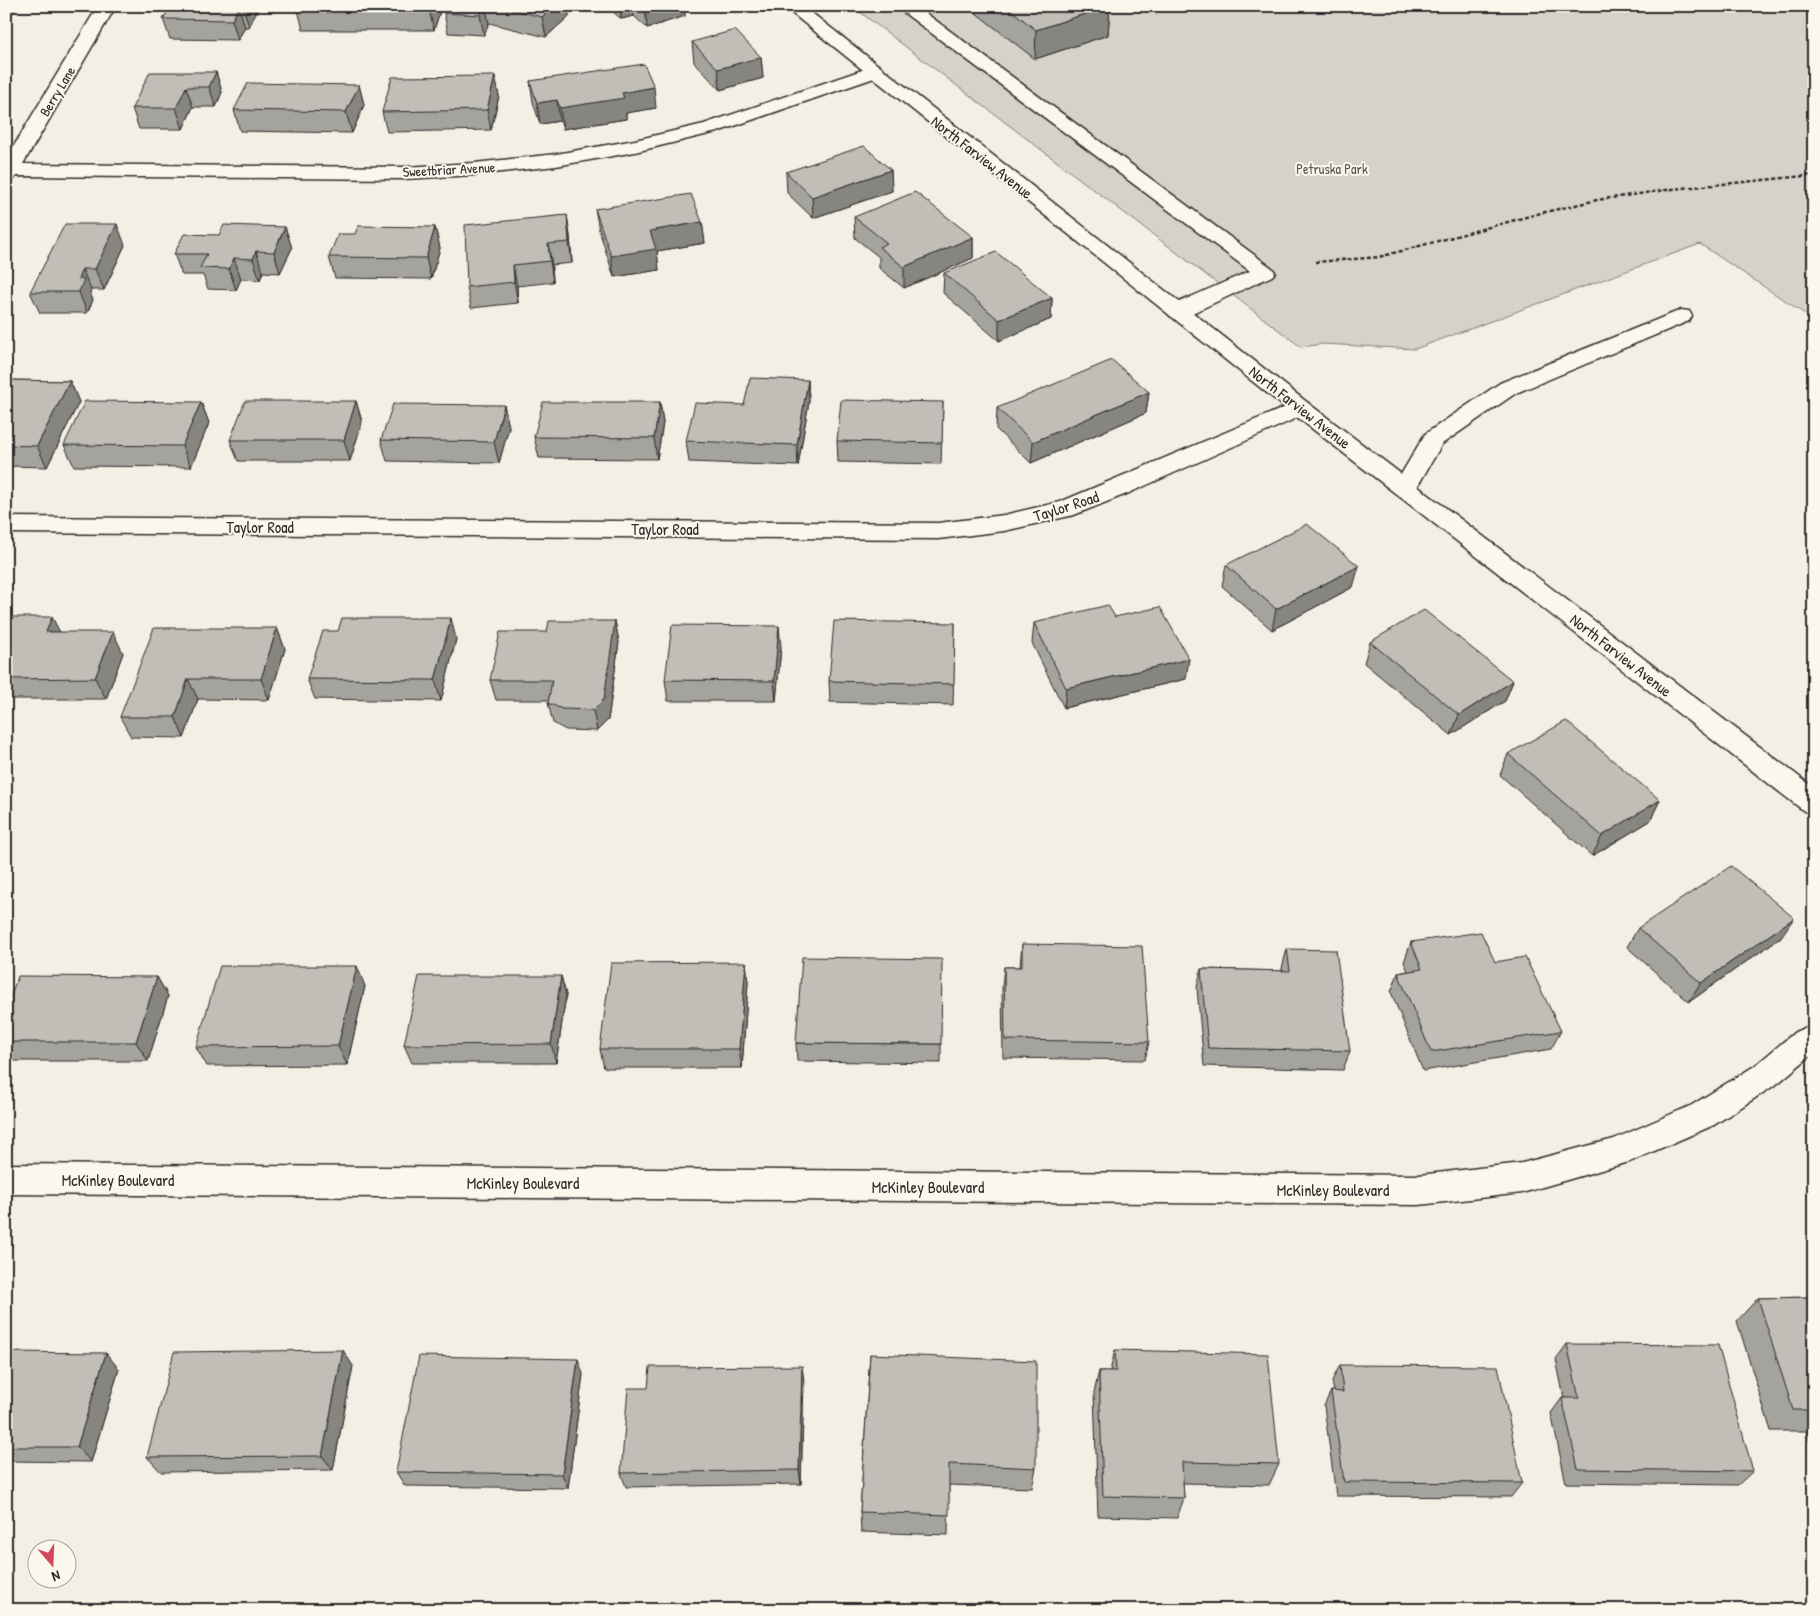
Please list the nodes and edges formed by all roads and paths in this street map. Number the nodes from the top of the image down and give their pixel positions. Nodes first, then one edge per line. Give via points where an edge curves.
1 (107, 6) edge
2 (792, 6) edge
3 (904, 6) edge
4 (874, 72) junction
5 (8, 173) edge
6 (1814, 175) edge
7 (1315, 262) dead end
8 (1178, 311) junction
9 (1681, 316) dead end
10 (1300, 408) junction
11 (1405, 488) junction
12 (6, 525) edge
13 (1814, 803) edge
14 (1814, 1037) edge
15 (6, 1179) edge

1 - 5 street, Berry Lane
2 - 4 street, North Farview Avenue
3 - 8 street via 1265,272
4 - 5 street, Sweetbriar Avenue via 710,128 556,160 474,169 404,172
4 - 8 street, North Farview Avenue
6 - 7 path via 1597,200 1379,257
8 - 10 street, North Farview Avenue
9 - 11 street via 1500,393 1433,439
10 - 11 street, North Farview Avenue
10 - 12 street, Taylor Road via 1066,509 1004,523 938,531
11 - 13 street, North Farview Avenue
14 - 15 street, McKinley Boulevard via 1767,1074 1703,1115 1618,1152 1522,1178 1419,1190

